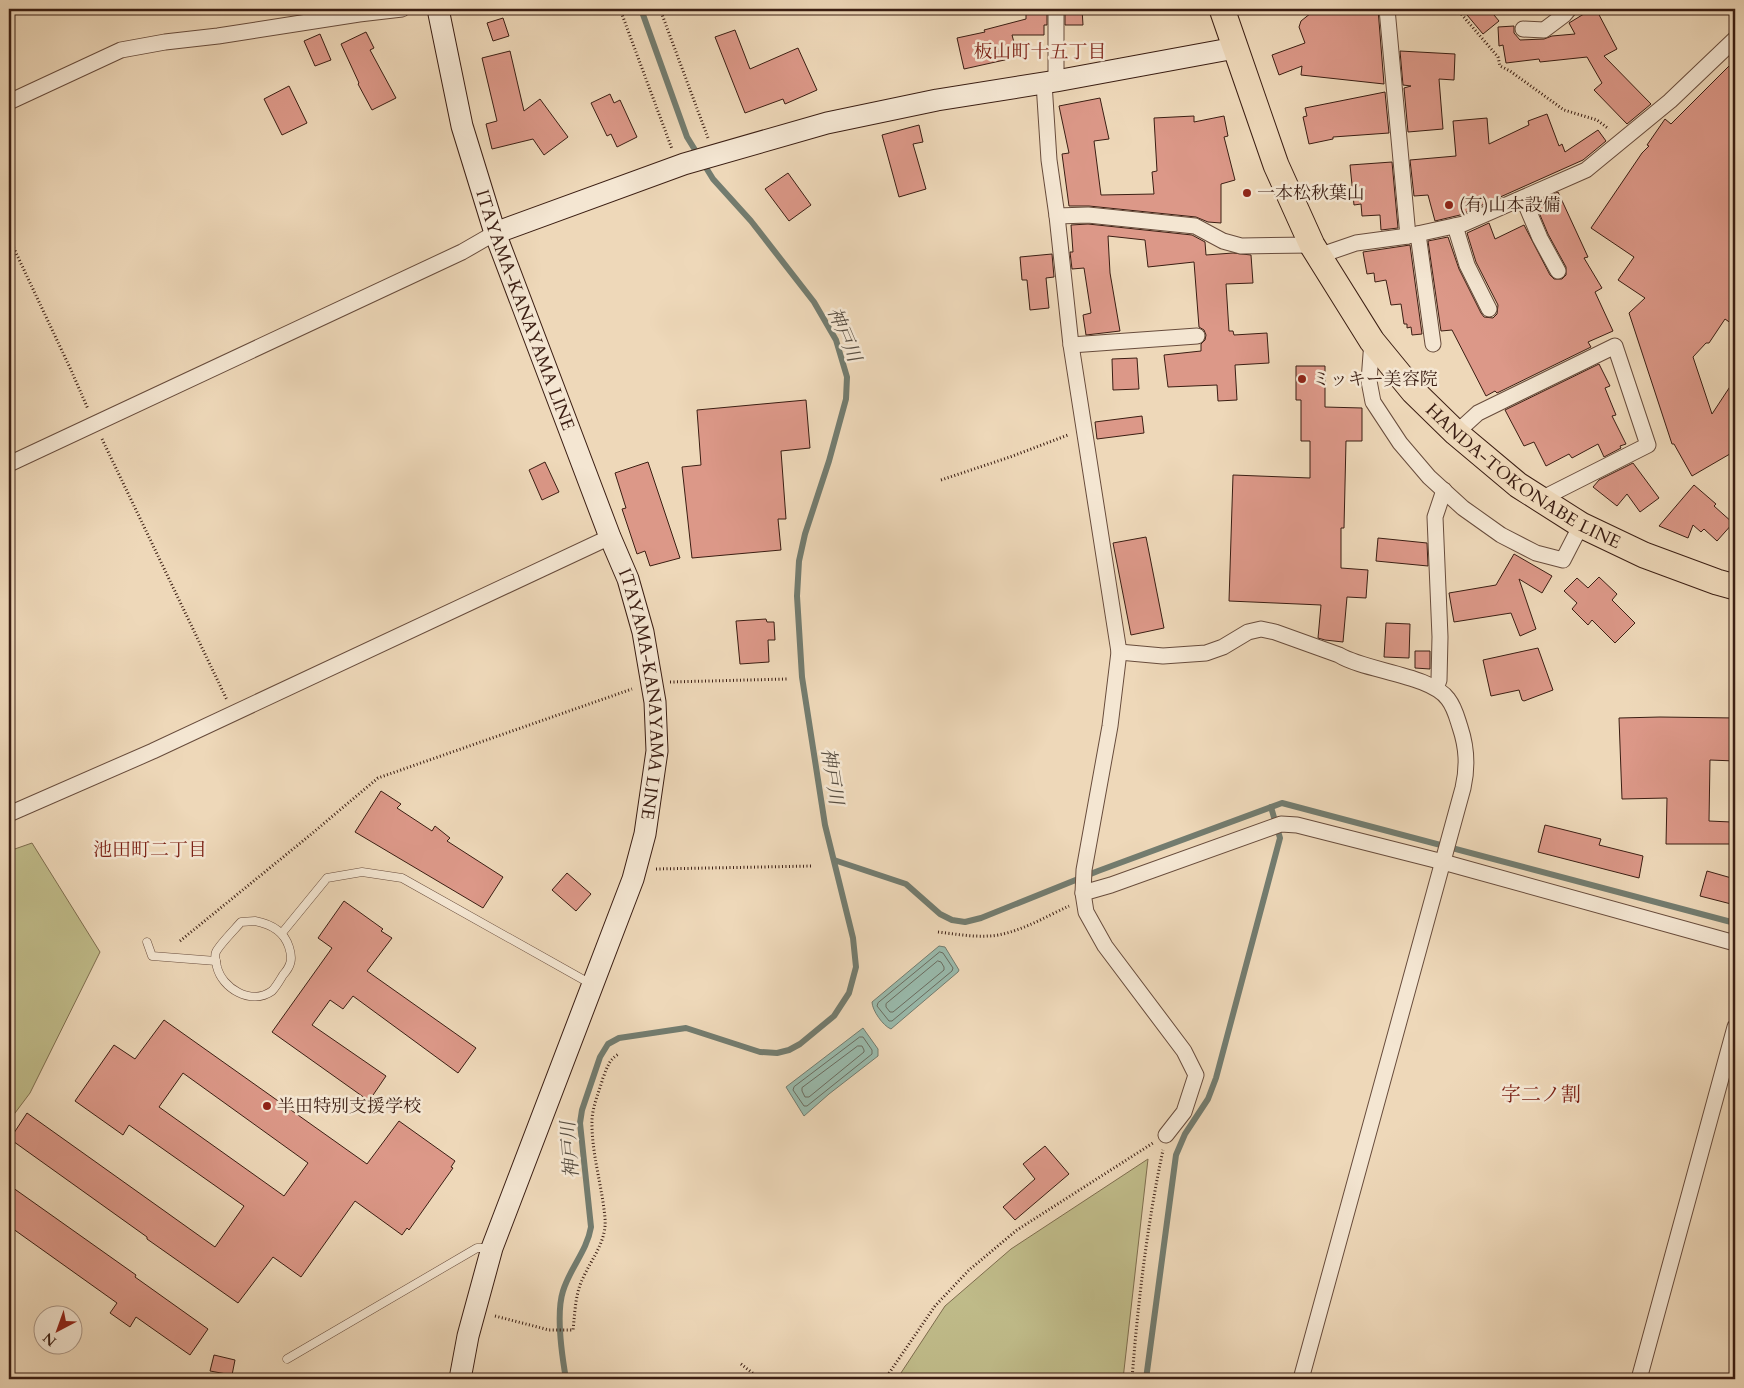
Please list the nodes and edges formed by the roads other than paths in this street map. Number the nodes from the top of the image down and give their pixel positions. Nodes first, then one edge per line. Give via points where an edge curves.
1 (402, 9) edge
2 (438, 9) edge
3 (1056, 9) edge
4 (1222, 9) edge
5 (1387, 9) edge
6 (1569, 9) edge
7 (376, 10) edge
8 (1523, 29) dead end
9 (1735, 39) edge
10 (1235, 48) junction
11 (1050, 82) junction
12 (9, 102) edge
13 (1523, 198) junction
14 (1057, 216) junction
15 (1455, 226) junction
16 (495, 233) junction
17 (1413, 235) junction
18 (1315, 250) junction
19 (1558, 271) dead end
20 (1489, 309) dead end
21 (1197, 336) dead end
22 (1372, 341) junction
23 (1071, 344) junction
24 (1433, 344) dead end
25 (1456, 433) junction
26 (9, 464) edge
27 (1444, 490) junction
28 (1541, 499) junction
29 (1581, 525) junction
30 (610, 538) junction
31 (1735, 587) edge
32 (1119, 652) junction
33 (1436, 688) junction
34 (9, 814) edge
35 (1445, 852) junction
36 (1084, 896) junction
37 (282, 933) junction
38 (147, 942) dead end
39 (1735, 943) edge
40 (216, 961) junction
41 (593, 985) junction
42 (1735, 1026) edge
43 (1166, 1135) road end
44 (492, 1248) junction
45 (287, 1359) dead end
46 (460, 1379) edge
47 (1301, 1379) edge
48 (1639, 1379) edge

1 - 7 street
2 - 16 main road, ITAYAMA-KANAYAMA LINE via 462,126
3 - 11 street
4 - 10 main road, HANDA-TOKONABE LINE
5 - 17 street
6 - 8 street via 1544,30
7 - 12 street via 121,50
9 - 13 street via 1670,101 1586,170
10 - 11 main road
10 - 18 main road, HANDA-TOKONABE LINE via 1276,165
11 - 14 street via 1049,160
11 - 16 main road via 937,100 827,123 681,165
13 - 15 street
13 - 19 street
14 - 18 street via 1088,215 1195,226 1240,246
14 - 23 street
15 - 17 street
15 - 20 street via 1467,265
16 - 26 street via 462,252
16 - 30 main road, ITAYAMA-KANAYAMA LINE
17 - 18 street
17 - 24 street
18 - 22 main road, HANDA-TOKONABE LINE
21 - 23 street
22 - 25 main road, HANDA-TOKONABE LINE via 1413,391
22 - 27 street via 1369,381 1373,402 1400,443
23 - 32 street
25 - 28 main road, HANDA-TOKONABE LINE via 1518,485
25 - 28 street via 1478,414 1615,346 1648,445
27 - 29 street via 1463,508 1501,534 1536,553 1563,560
27 - 33 street via 1435,517 1440,637
28 - 29 main road, HANDA-TOKONABE LINE
29 - 31 main road, HANDA-TOKONABE LINE via 1644,555
30 - 34 street via 153,751
30 - 41 main road, ITAYAMA-KANAYAMA LINE via 628,579 643,632 655,702 657,751 645,834
32 - 33 street via 1163,656 1206,653 1261,629
32 - 36 street via 1110,726 1084,870
33 - 35 street via 1448,698 1454,709 1467,757 1466,774
35 - 36 street via 1281,824
35 - 39 street
35 - 47 street
36 - 43 street via 1086,912 1105,946 1184,1051 1196,1075 1184,1112
37 - 40 lane via 266,923 241,922 216,952
37 - 40 lane via 291,954 291,966 272,990 263,995 241,994 232,989 224,982
37 - 41 lane via 327,878 362,872 402,878
38 - 40 lane via 152,956
41 - 44 main road, ITAYAMA-KANAYAMA LINE
42 - 48 street
44 - 45 lane via 477,1248
44 - 46 main road, ITAYAMA-KANAYAMA LINE

